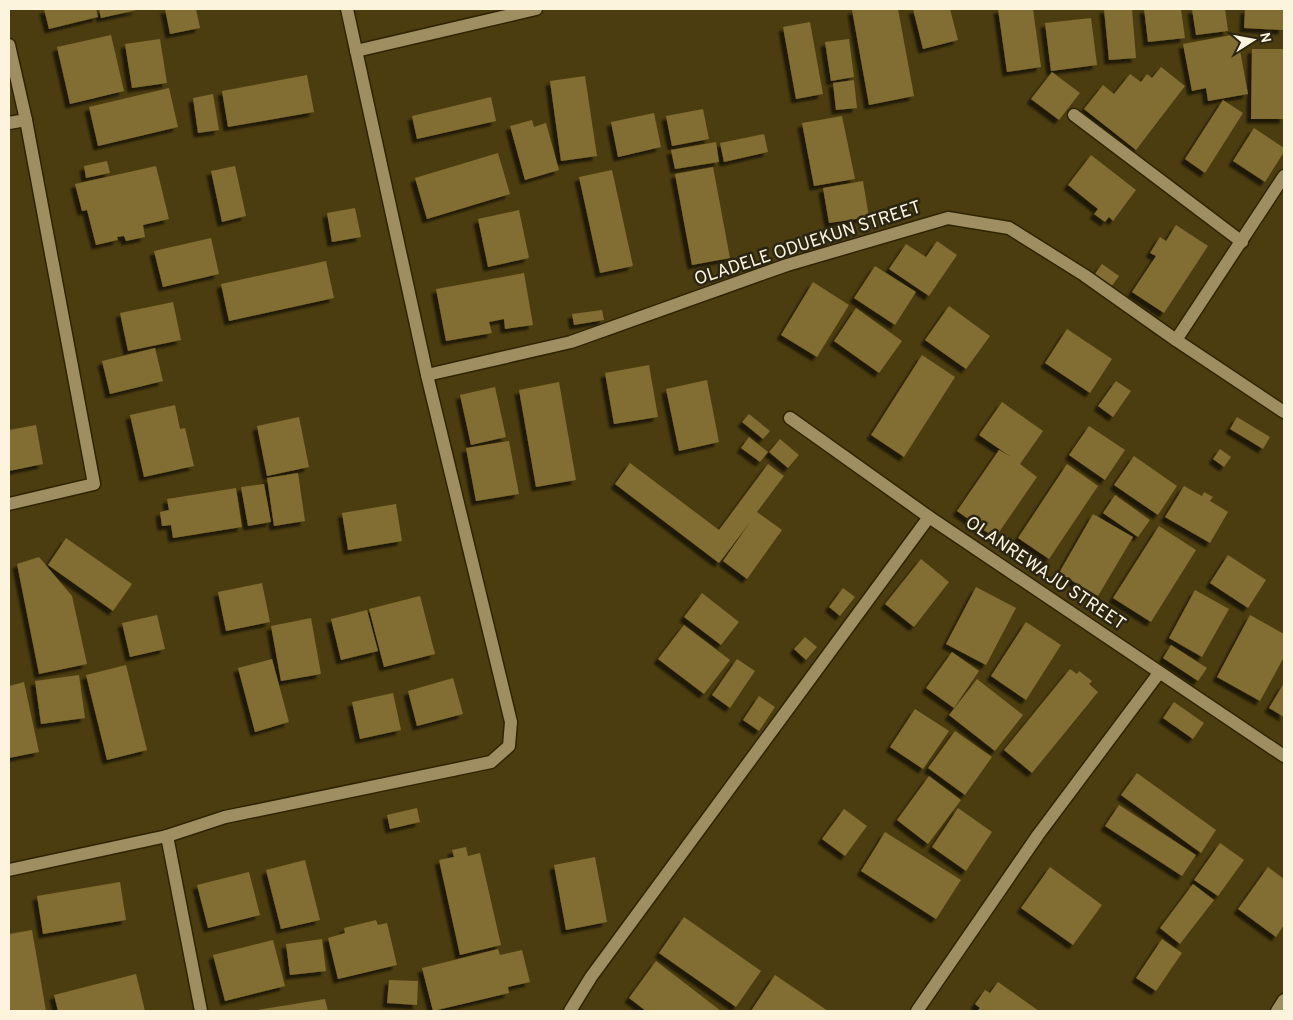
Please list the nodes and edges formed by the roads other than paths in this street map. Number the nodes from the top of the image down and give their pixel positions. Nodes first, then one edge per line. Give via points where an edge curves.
1 (347, 9) edge
2 (536, 9) edge
3 (9, 45) edge
4 (356, 51) junction
5 (1074, 115) dead end
6 (26, 120) junction
7 (9, 124) edge
8 (1284, 176) edge
9 (1242, 242) junction
10 (1176, 340) junction
11 (427, 375) junction
12 (1284, 412) edge
13 (790, 418) dead end
14 (9, 504) edge
15 (929, 516) junction
16 (1159, 673) junction
17 (1284, 756) edge
18 (167, 836) junction
19 (9, 870) edge
20 (1284, 1000) edge
21 (202, 1011) edge
22 (570, 1011) edge
23 (917, 1011) edge
24 (1277, 1011) edge

1 - 4 street
2 - 4 street
3 - 6 street
4 - 11 street
5 - 9 street
6 - 7 street
6 - 14 street via 94,484
8 - 9 street
9 - 10 street
10 - 11 street, OLADELE ODUEKUN STREET via 1084,275 1009,228 948,218 786,266 571,342
10 - 12 street, OLADELE ODUEKUN STREET
11 - 18 street via 511,722 509,746 491,762 225,817
13 - 15 street, OLANREWAJU STREET
15 - 16 street, OLANREWAJU STREET
15 - 22 street
16 - 17 street, OLANREWAJU STREET
16 - 23 street via 1038,835
18 - 19 street
18 - 21 street
20 - 24 street

